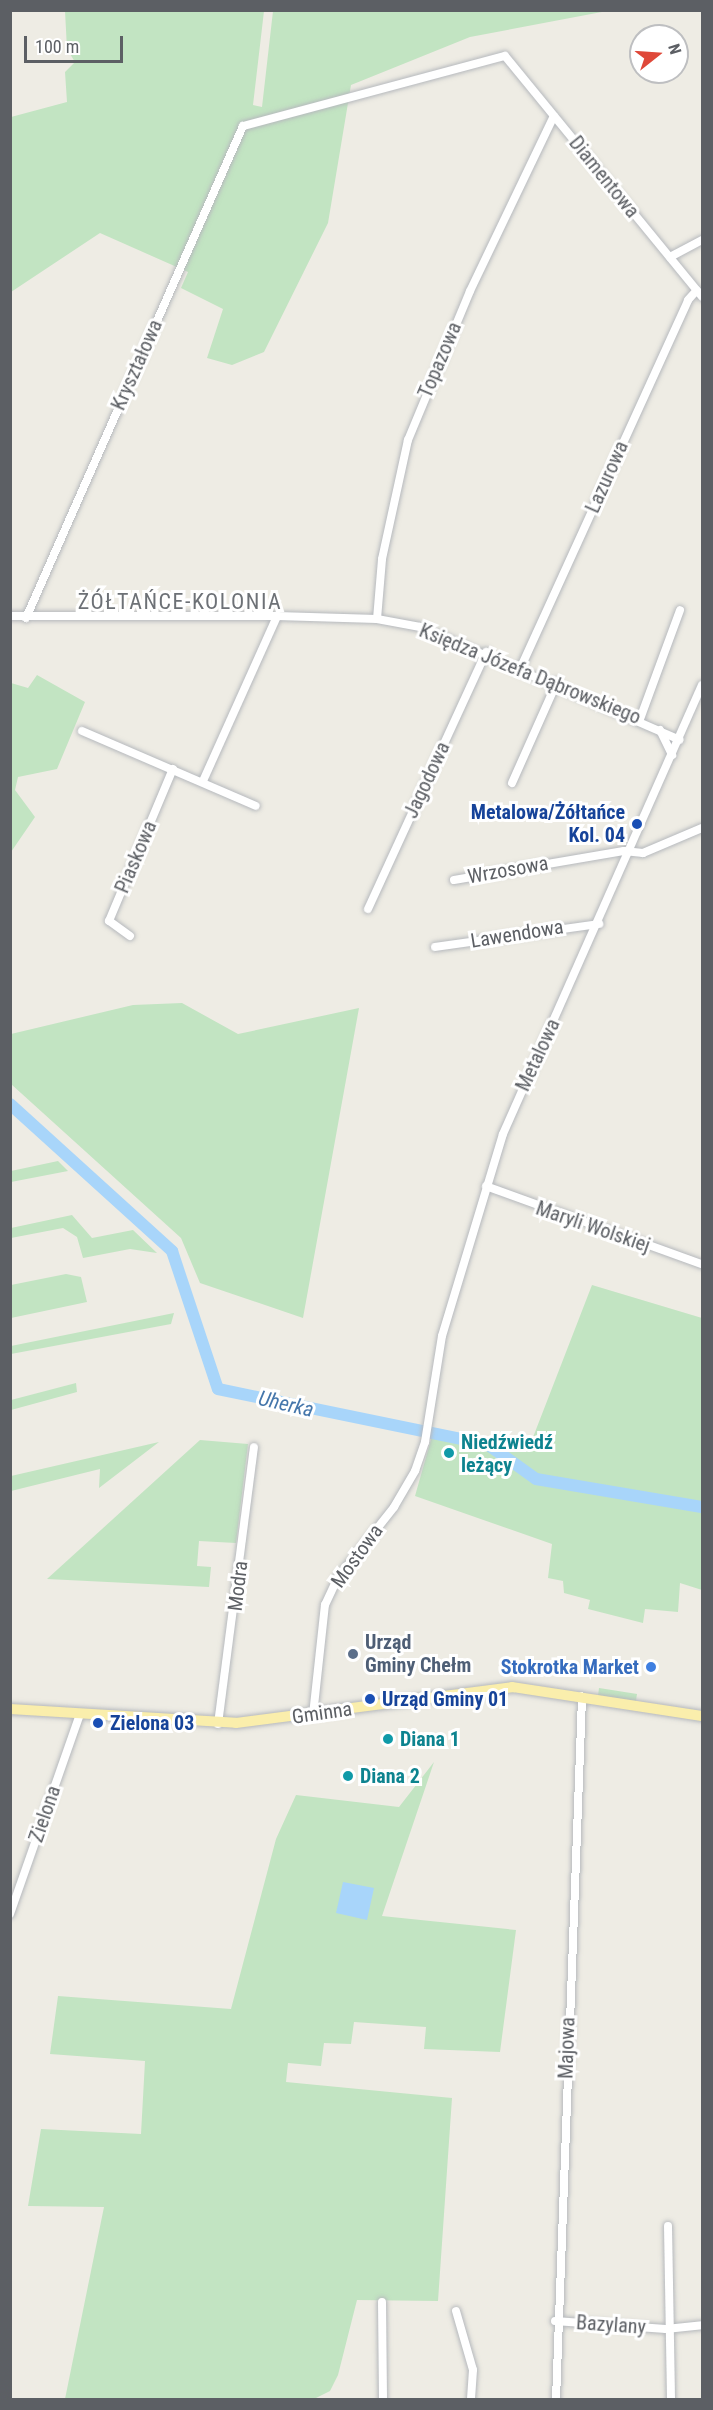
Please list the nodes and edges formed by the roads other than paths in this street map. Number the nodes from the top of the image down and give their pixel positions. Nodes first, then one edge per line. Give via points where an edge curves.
1 (554, 116) junction
2 (255, 121) joint
3 (702, 240) edge
4 (670, 257) junction
5 (700, 294) edge
6 (680, 610) dead end
7 (10, 616) edge
8 (277, 616) junction
9 (26, 618) junction
10 (377, 619) junction
11 (486, 652) junction
12 (521, 667) junction
13 (557, 682) junction
14 (702, 685) edge
15 (640, 719) junction
16 (688, 720) junction
17 (654, 725) junction
18 (664, 728) junction
19 (82, 731) dead end
20 (669, 739) junction
21 (680, 740) junction
22 (672, 757) junction
23 (173, 769) junction
24 (203, 781) junction
25 (512, 783) dead end
26 (256, 806) dead end
27 (702, 828) edge
28 (632, 852) junction
29 (454, 880) dead end
30 (368, 909) dead end
31 (599, 924) junction
32 (130, 936) dead end
33 (435, 947) dead end
34 (486, 1186) junction
35 (702, 1264) edge
36 (425, 1442) joint
37 (254, 1447) dead end
38 (582, 1696) junction
39 (10, 1709) edge
40 (80, 1714) junction
41 (313, 1715) junction
42 (702, 1716) edge
43 (218, 1724) junction
44 (10, 1914) edge
45 (668, 2226) dead end
46 (382, 2302) dead end
47 (456, 2311) dead end
48 (555, 2321) junction
49 (702, 2325) edge
50 (666, 2329) junction
51 (383, 2400) edge
52 (471, 2400) edge
53 (556, 2400) edge
54 (671, 2400) edge

1 - 2 street, Diamentowa via 505,56
1 - 4 street, Diamentowa
1 - 10 street, Topazowa via 470,291 412,431 382,559
2 - 9 street, Kryształowa via 243,126 236,140
3 - 4 street
4 - 5 street, Diamentowa
5 - 12 street, Lazurowa via 688,300
6 - 15 street
7 - 9 street, Księdza Józefa Dąbrowskiego
8 - 9 street, Księdza Józefa Dąbrowskiego
8 - 10 street, Księdza Józefa Dąbrowskiego
8 - 24 street
10 - 11 street, Księdza Józefa Dąbrowskiego via 438,632
11 - 12 street, Księdza Józefa Dąbrowskiego
11 - 30 street, Jagodowa
12 - 13 street, Księdza Józefa Dąbrowskiego
13 - 15 street, Księdza Józefa Dąbrowskiego
13 - 25 street
14 - 16 street, Metalowa
15 - 17 street, Księdza Józefa Dąbrowskiego
16 - 18 street, Księdza Józefa Dąbrowskiego
16 - 21 street, Metalowa
17 - 18 street, Księdza Józefa Dąbrowskiego
17 - 20 street, Księdza Józefa Dąbrowskiego
18 - 21 street, Księdza Józefa Dąbrowskiego
19 - 23 street
20 - 21 street
20 - 22 street
21 - 22 street, Metalowa
22 - 28 street, Metalowa
23 - 24 street
23 - 32 street, Piaskowa via 109,921
24 - 26 street
27 - 28 street, Wrzosowa via 648,852
28 - 29 street, Wrzosowa
28 - 31 street, Metalowa
31 - 33 street, Lawendowa
31 - 34 street, Metalowa via 511,1115
34 - 35 street, Maryli Wolskiej
34 - 36 street, Metalowa via 442,1336
36 - 41 street, Mostowa via 407,1490 330,1592
37 - 43 street, Modra
38 - 41 main road, Gminna via 512,1687
38 - 42 main road, Gminna
38 - 48 street, Majowa
39 - 40 main road, Gminna
40 - 43 main road, Gminna
40 - 44 street, Zielona
41 - 43 main road, Gminna
45 - 50 street, Bazylany
46 - 51 street
47 - 52 street via 473,2370
48 - 50 street, Bazylany
48 - 53 street, Majowa
49 - 50 street
50 - 54 street, Bazylany

